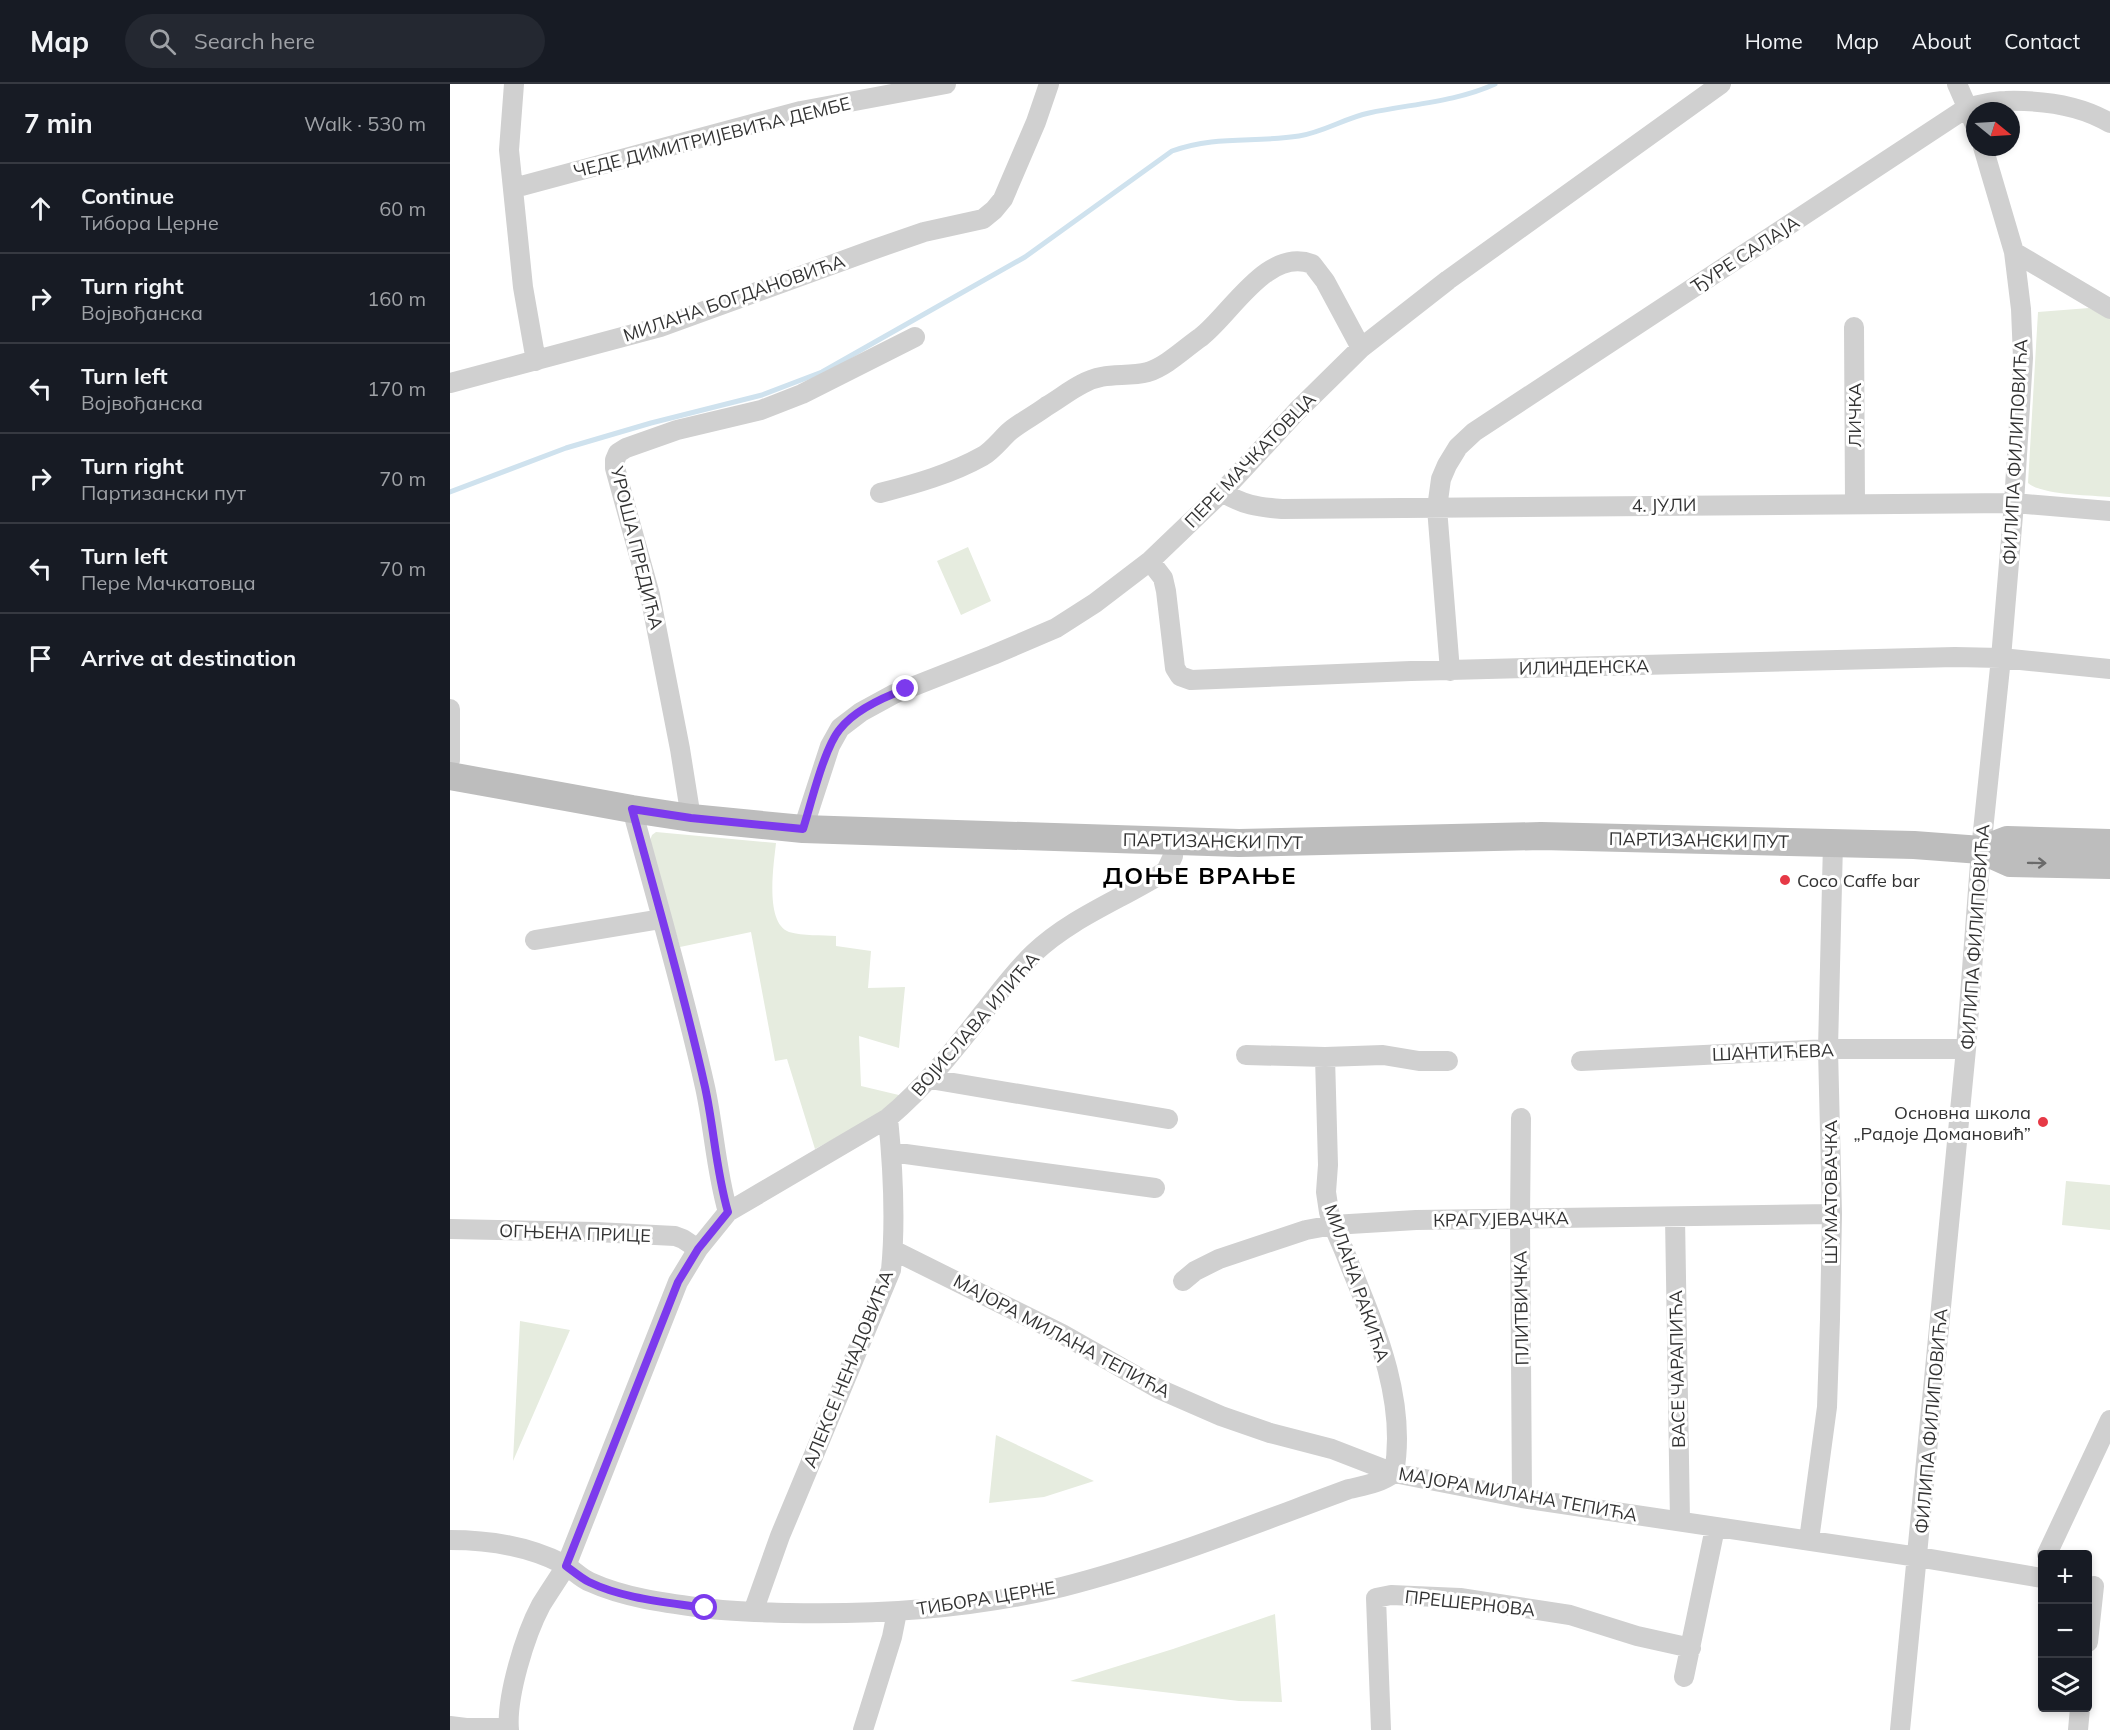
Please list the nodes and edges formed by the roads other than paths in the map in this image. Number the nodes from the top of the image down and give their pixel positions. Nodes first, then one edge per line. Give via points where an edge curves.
1 (514, 84) edge
2 (946, 84) edge
3 (1048, 84) edge
4 (1721, 84) edge
5 (1957, 84) edge
6 (1999, 102) edge
7 (1966, 103) edge
8 (1966, 120) edge
9 (2110, 123) edge
10 (1986, 156) edge
11 (514, 188) junction
12 (2014, 252) junction
13 (2110, 309) edge
14 (1854, 327) dead end
15 (915, 337) dead end
16 (1361, 348) junction
17 (536, 361) junction
18 (450, 383) edge
19 (1221, 492) junction
20 (880, 493) dead end
21 (1854, 503) junction
22 (2014, 503) junction
23 (1437, 508) junction
24 (2110, 511) edge
25 (1150, 561) junction
26 (2001, 658) junction
27 (2110, 669) edge
28 (1450, 670) junction
29 (450, 709) edge
30 (450, 760) edge
31 (450, 776) edge
32 (632, 809) junction
33 (691, 818) junction
34 (803, 829) junction
35 (1174, 842) junction
36 (1833, 843) junction
37 (2110, 843) edge
38 (1981, 850) junction
39 (2110, 865) edge
40 (661, 919) junction
41 (535, 940) dead end
42 (1828, 1049) junction
43 (1966, 1049) junction
44 (1246, 1055) dead end
45 (1325, 1057) junction
46 (1448, 1061) dead end
47 (1581, 1061) dead end
48 (930, 1079) junction
49 (888, 1118) junction
50 (1521, 1118) dead end
51 (1168, 1119) dead end
52 (891, 1152) junction
53 (1155, 1188) dead end
54 (728, 1212) junction
55 (1832, 1214) junction
56 (1675, 1217) junction
57 (1520, 1219) junction
58 (1333, 1225) junction
59 (450, 1229) edge
60 (698, 1249) junction
61 (893, 1250) junction
62 (1183, 1281) dead end
63 (2110, 1420) edge
64 (1394, 1473) junction
65 (1522, 1497) junction
66 (1680, 1521) junction
67 (1715, 1528) junction
68 (450, 1540) edge
69 (1809, 1540) junction
70 (2049, 1550) edge
71 (1918, 1557) junction
72 (566, 1566) junction
73 (2038, 1574) edge
74 (2097, 1586) edge
75 (753, 1612) junction
76 (897, 1612) junction
77 (2092, 1617) edge
78 (1691, 1648) junction
79 (1684, 1677) dead end
80 (2080, 1712) edge
81 (450, 1726) edge
82 (508, 1729) edge
83 (862, 1730) edge
84 (1381, 1730) edge
85 (1900, 1730) edge
86 (2078, 1730) edge

1 - 11 street via 510,150
2 - 11 street, ЧЕДЕ ДИМИТРИЈЕВИЋА ДЕМБЕ via 801,111
3 - 17 street, МИЛАНА БОГДАНОВИЋА via 1003,199 982,219 924,232 660,327
4 - 16 street, ПЕРЕ МАЧКАТОВЦА via 1448,280
5 - 7 street
6 - 9 street, ЂУРЕ САЛАЈА via 2071,107
8 - 23 street, ЂУРЕ САЛАЈА via 1474,432 1447,465
10 - 12 street, ФИЛИПА ФИЛИПОВИЋА
11 - 17 street
12 - 13 street
12 - 22 street, ФИЛИПА ФИЛИПОВИЋА via 2023,358
14 - 21 street, ЛИЧКА
15 - 33 street, УРОША ПРЕДИЋА via 802,394 761,410 677,430 618,453 615,468 650,595
16 - 19 street, ПЕРЕ МАЧКАТОВЦА
16 - 20 street via 1312,264 1284,264 1263,274 1213,328 1155,369 1104,375 1080,384 1011,430 985,455 926,481
17 - 18 street, МИЛАНА БОГДАНОВИЋА
19 - 23 street, 4. ЈУЛИ via 1243,504 1282,509
19 - 25 street, ПЕРЕ МАЧКАТОВЦА
21 - 22 street, 4. ЈУЛИ
21 - 23 street, 4. ЈУЛИ
22 - 24 street, 4. ЈУЛИ
22 - 26 street, ФИЛИПА ФИЛИПОВИЋА
23 - 28 street, ЂУРЕ САЛАЈА
25 - 28 street, ИЛИНДЕНСКА via 1165,585 1173,660 1185,680
25 - 34 street, ПЕРЕ МАЧКАТОВЦА via 1056,627 861,711 840,729 830,746
26 - 27 street, ИЛИНДЕНСКА
26 - 28 street, ИЛИНДЕНСКА
26 - 38 street, ФИЛИПА ФИЛИПОВИЋА
29 - 30 street
31 - 32 main road, ПАРТИЗАНСКИ ПУТ
32 - 33 main road, ПАРТИЗАНСКИ ПУТ
32 - 40 street
33 - 34 main road, ПАРТИЗАНСКИ ПУТ
34 - 35 main road, ПАРТИЗАНСКИ ПУТ
35 - 36 main road, ПАРТИЗАНСКИ ПУТ via 1541,836
35 - 48 street, ВОЈИСЛАВА ИЛИЋА via 1166,871 1063,929 1033,954
36 - 38 main road, ПАРТИЗАНСКИ ПУТ
36 - 42 street, ШУМАТОВАЧКА
37 - 38 main road, ПАРТИЗАНСКИ ПУТ via 2007,840
38 -> 39 main road, ПАРТИЗАНСКИ ПУТ via 2010,862
38 - 43 street, ФИЛИПА ФИЛИПОВИЋА
40 - 41 street
40 - 54 street via 706,1090 719,1182
42 - 43 street, ШАНТИЋЕВА
42 - 47 street, ШАНТИЋЕВА
42 - 55 street, ШУМАТОВАЧКА
43 - 71 street, ФИЛИПА ФИЛИПОВИЋА
44 - 45 street
45 - 46 street via 1383,1055
45 - 58 street, МИЛАНА РАКИЋА via 1326,1192
48 - 49 street, ВОЈИСЛАВА ИЛИЋА
48 - 51 street
49 - 52 street, АЛЕКСЕ НЕНАДОВИЋА
49 - 54 street, ВОЈИСЛАВА ИЛИЋА
50 - 57 street, ПЛИТВИЧКА
52 - 53 street
52 - 61 street, АЛЕКСЕ НЕНАДОВИЋА
54 - 60 street
55 - 56 street, КРАГУЈЕВАЧКА
55 - 69 street, ШУМАТОВАЧКА via 1827,1407
56 - 57 street, КРАГУЈЕВАЧКА
56 - 66 street, ВАСЕ ЧАРАПИЋА
57 - 58 street, КРАГУЈЕВАЧКА
57 - 65 street, ПЛИТВИЧКА
58 - 62 street, КРАГУЈЕВАЧКА via 1219,1259
58 - 64 street, МИЛАНА РАКИЋА via 1382,1345 1396,1422
59 - 60 street, ОГЊЕНА ПРИЦЕ via 675,1236
60 - 72 street via 678,1282
61 - 64 street, МАЈОРА МИЛАНА ТЕПИЋА via 1062,1334 1159,1389 1221,1416 1332,1449
61 - 75 street, АЛЕКСЕ НЕНАДОВИЋА via 891,1270 780,1536
63 - 70 street
64 - 65 street, МАЈОРА МИЛАНА ТЕПИЋА
64 - 76 street, ТИБОРА ЦЕРНЕ via 1378,1483 1349,1489 1157,1559 1060,1587
65 - 66 street, МАЈОРА МИЛАНА ТЕПИЋА
66 - 67 street, МАЈОРА МИЛАНА ТЕПИЋА
67 - 69 street, МАЈОРА МИЛАНА ТЕПИЋА
67 - 78 street
68 - 72 street, ТИБОРА ЦЕРНЕ via 513,1546
69 - 71 street, МАЈОРА МИЛАНА ТЕПИЋА
71 - 73 street, МАЈОРА МИЛАНА ТЕПИЋА
71 - 85 street, ФИЛИПА ФИЛИПОВИЋА
72 - 75 street, ТИБОРА ЦЕРНЕ via 588,1582 626,1594
72 - 82 street via 529,1632 514,1687
74 - 77 street
75 - 76 street, ТИБОРА ЦЕРНЕ
76 - 83 street
78 - 79 street
78 - 84 street, ПРЕШЕРНОВА via 1570,1615 1460,1598 1376,1598
80 - 86 street
81 - 82 street

